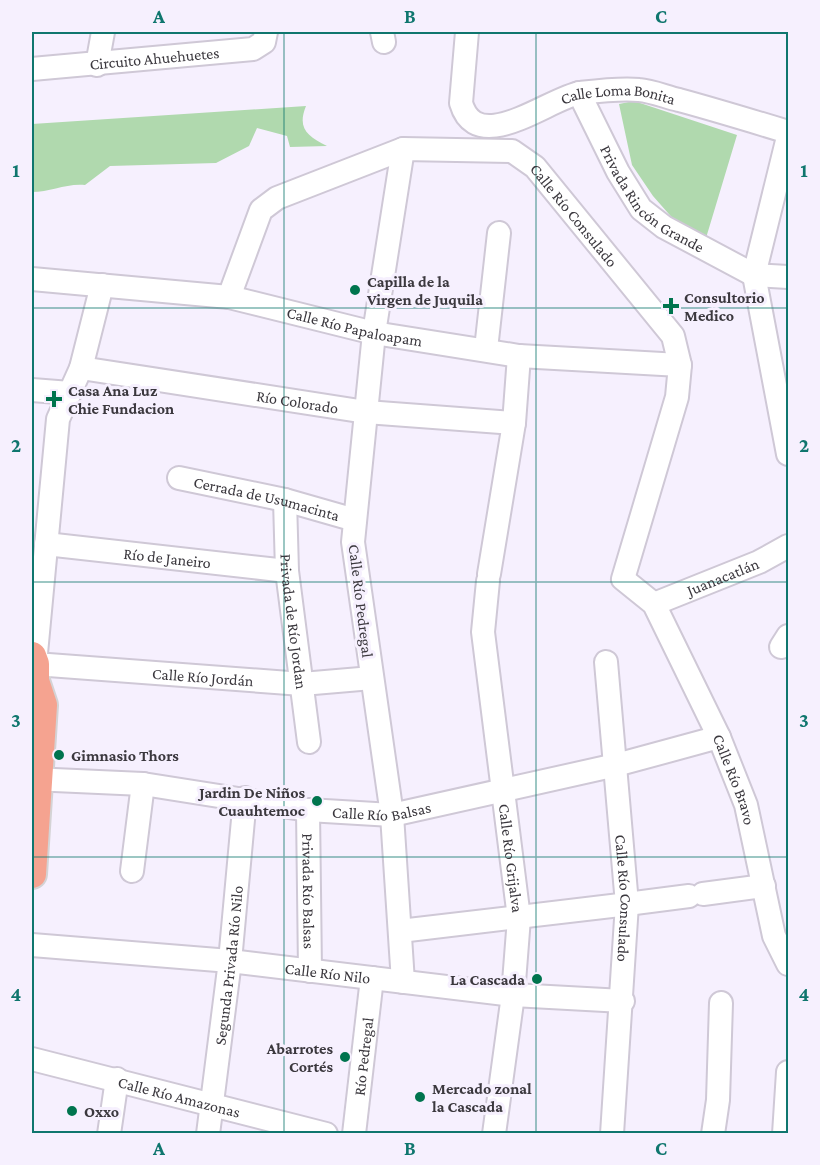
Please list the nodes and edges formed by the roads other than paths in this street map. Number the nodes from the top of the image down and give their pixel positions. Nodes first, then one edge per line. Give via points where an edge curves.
1 (104, 32) edge
2 (266, 32) edge
3 (467, 32) edge
4 (97, 65) junction
5 (32, 69) edge
6 (579, 93) junction
7 (789, 132) edge
8 (789, 138) edge
9 (404, 149) junction
10 (499, 233) dead end
11 (754, 275) junction
12 (789, 277) edge
13 (32, 279) edge
14 (102, 285) junction
15 (229, 297) junction
16 (374, 333) junction
17 (486, 349) junction
18 (519, 356) junction
19 (680, 365) junction
20 (81, 368) junction
21 (32, 390) edge
22 (70, 393) junction
23 (783, 399) edge
24 (366, 412) junction
25 (514, 423) junction
26 (789, 454) edge
27 (179, 478) dead end
28 (285, 500) junction
29 (355, 520) junction
30 (46, 544) junction
31 (789, 546) edge
32 (287, 571) junction
33 (654, 604) junction
34 (606, 662) dead end
35 (33, 672) edge
36 (372, 678) junction
37 (302, 684) junction
38 (719, 737) junction
39 (309, 742) dead end
40 (616, 765) junction
41 (35, 780) edge
42 (143, 784) junction
43 (504, 792) junction
44 (245, 798) junction
45 (308, 810) junction
46 (392, 814) junction
47 (132, 871) dead end
48 (32, 874) edge
49 (764, 886) junction
50 (624, 904) junction
51 (519, 918) junction
52 (400, 931) junction
53 (32, 945) edge
54 (230, 961) junction
55 (789, 964) edge
56 (310, 971) junction
57 (372, 978) junction
58 (403, 982) junction
59 (513, 995) junction
60 (623, 1001) junction
61 (721, 1003) dead end
62 (32, 1059) edge
63 (789, 1072) edge
64 (117, 1079) junction
65 (213, 1103) junction
66 (109, 1134) edge
67 (208, 1134) edge
68 (326, 1134) edge
69 (354, 1134) edge
70 (494, 1134) edge
71 (612, 1134) edge
72 (713, 1134) edge
73 (784, 1134) edge

1 - 4 street
2 - 4 street, Circuito Ahuehuetes via 264,42 253,49
3 - 6 street, Calle Loma Bonita via 461,103 464,112 480,124 501,126 515,122 560,98
4 - 5 street, Circuito Ahuehuetes
6 - 7 street, Calle Loma Bonita via 639,90
6 - 11 street, Privada Rincón Grande via 618,172 641,208 664,227
8 - 11 street
9 - 15 street, Calle Río Consulado via 277,198 261,210
9 - 16 street, Calle Río Pedregal
9 - 19 street, Calle Río Consulado via 513,151 536,167 673,336
10 - 17 street
11 - 12 street
11 - 23 street
13 - 14 street, Calle Río Papaloapam
14 - 15 street, Calle Río Papaloapam
14 - 20 street
15 - 16 street, Calle Río Papaloapam
16 - 17 street, Calle Río Papaloapam
16 - 24 street, Calle Río Pedregal
17 - 18 street, Calle Río Papaloapam
18 - 19 street, Calle Río Papaloapam
18 - 25 street, Calle Río Grijalva
19 - 33 street, Calle Río Consulado via 678,397 623,579
20 - 22 street
20 - 24 street, Río Colorado
21 - 22 street
22 - 30 street via 58,419
23 - 26 street
24 - 25 street, Río Colorado
24 - 29 street, Calle Río Pedregal
25 - 43 street, Calle Río Grijalva via 483,632
27 - 28 street, Cerrada de Usumacinta
28 - 29 street, Cerrada de Usumacinta
28 - 32 street, Privada de Río Jordan
29 - 36 street, Calle Río Pedregal via 353,555
30 - 32 street, Río de Janeiro
30 - 35 street
31 - 33 street, Juanacatlán
32 - 37 street, Privada de Río Jordan
33 - 38 street, Calle Río Bravo
34 - 40 street, Calle Río Consulado
35 - 37 street, Calle Río Jordán
35 - 41 main road via 43,705
36 - 37 street, Calle Río Jordán
36 - 46 street, Calle Río Pedregal
37 - 39 street, Privada de Río Jordan
38 - 40 street, Calle Río Balsas
38 - 49 street, Calle Río Bravo via 746,805
40 - 43 street, Calle Río Balsas
40 - 50 street, Calle Río Consulado
41 - 42 street, Calle Río Balsas
41 - 48 main road
42 - 44 street, Calle Río Balsas
42 - 47 street
43 - 46 street, Calle Río Balsas
43 - 51 street, Calle Río Grijalva
44 - 45 street, Calle Río Balsas
44 - 54 street, Segunda Privada Río Nilo
45 - 46 street, Calle Río Balsas
45 - 56 street, Privada Río Balsas
46 - 52 street, Calle Río Pedregal
49 - 50 street
49 - 55 street, Calle Río Bravo via 774,936
50 - 51 street
50 - 60 street, Calle Río Consulado
51 - 52 street
51 - 59 street, Calle Río Grijalva
52 - 58 street, Calle Río Pedregal
53 - 54 street, Calle Río Nilo
54 - 56 street, Calle Río Nilo
54 - 65 street, Segunda Privada Río Nilo
56 - 57 street, Calle Río Nilo
57 - 58 street, Calle Río Nilo
57 - 69 street, Río Pedregal
58 - 59 street, Calle Río Nilo
59 - 60 street, Calle Río Nilo
59 - 70 street, Calle Río Grijalva
60 - 71 street, Calle Río Consulado
61 - 72 street
62 - 64 street, Calle Río Amazonas
63 - 73 street
64 - 65 street, Calle Río Amazonas
64 - 66 street
65 - 67 street, Segunda Privada Río Nilo
65 - 68 street, Calle Río Amazonas

